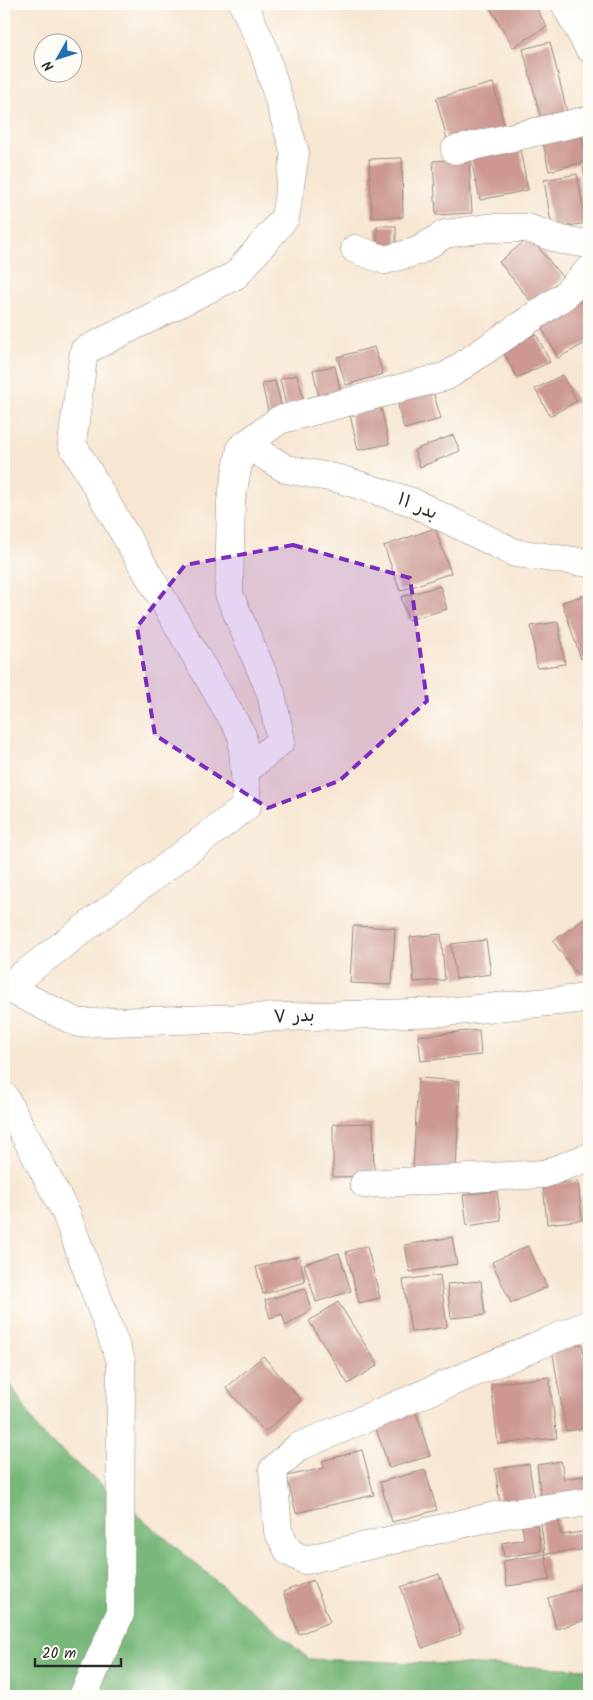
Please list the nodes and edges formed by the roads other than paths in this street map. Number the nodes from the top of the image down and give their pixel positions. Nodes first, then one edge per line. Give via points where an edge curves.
1 (243, 4) edge
2 (565, 4) edge
3 (589, 48) edge
4 (589, 120) edge
5 (455, 150) dead end
6 (589, 244) edge
7 (355, 248) dead end
8 (589, 270) edge
9 (246, 444) junction
10 (589, 563) edge
11 (245, 771) junction
12 (5, 988) edge
13 (589, 998) edge
14 (4, 1096) edge
15 (589, 1157) edge
16 (364, 1184) dead end
17 (589, 1324) edge
18 (589, 1502) edge
19 (83, 1696) edge

1 - 11 street via 263,47 296,153 285,218 236,275 84,351 72,444 242,734
2 - 3 street
4 - 5 street
6 - 7 street via 562,240 526,228 487,228 445,234 418,251 385,260
8 - 9 street via 564,296 447,376 279,420
9 - 10 street, بدر ۱۱ via 286,469 340,479 412,502 514,553
9 - 11 street via 241,448 230,501 230,594 271,692 281,741
11 - 12 street via 247,806
12 - 13 street, بدر ۷ via 78,1023 446,1012
14 - 19 street via 66,1213 121,1360 120,1614
15 - 16 street via 544,1174
17 - 18 street via 298,1446 273,1470 278,1531 289,1552 305,1560 500,1515

